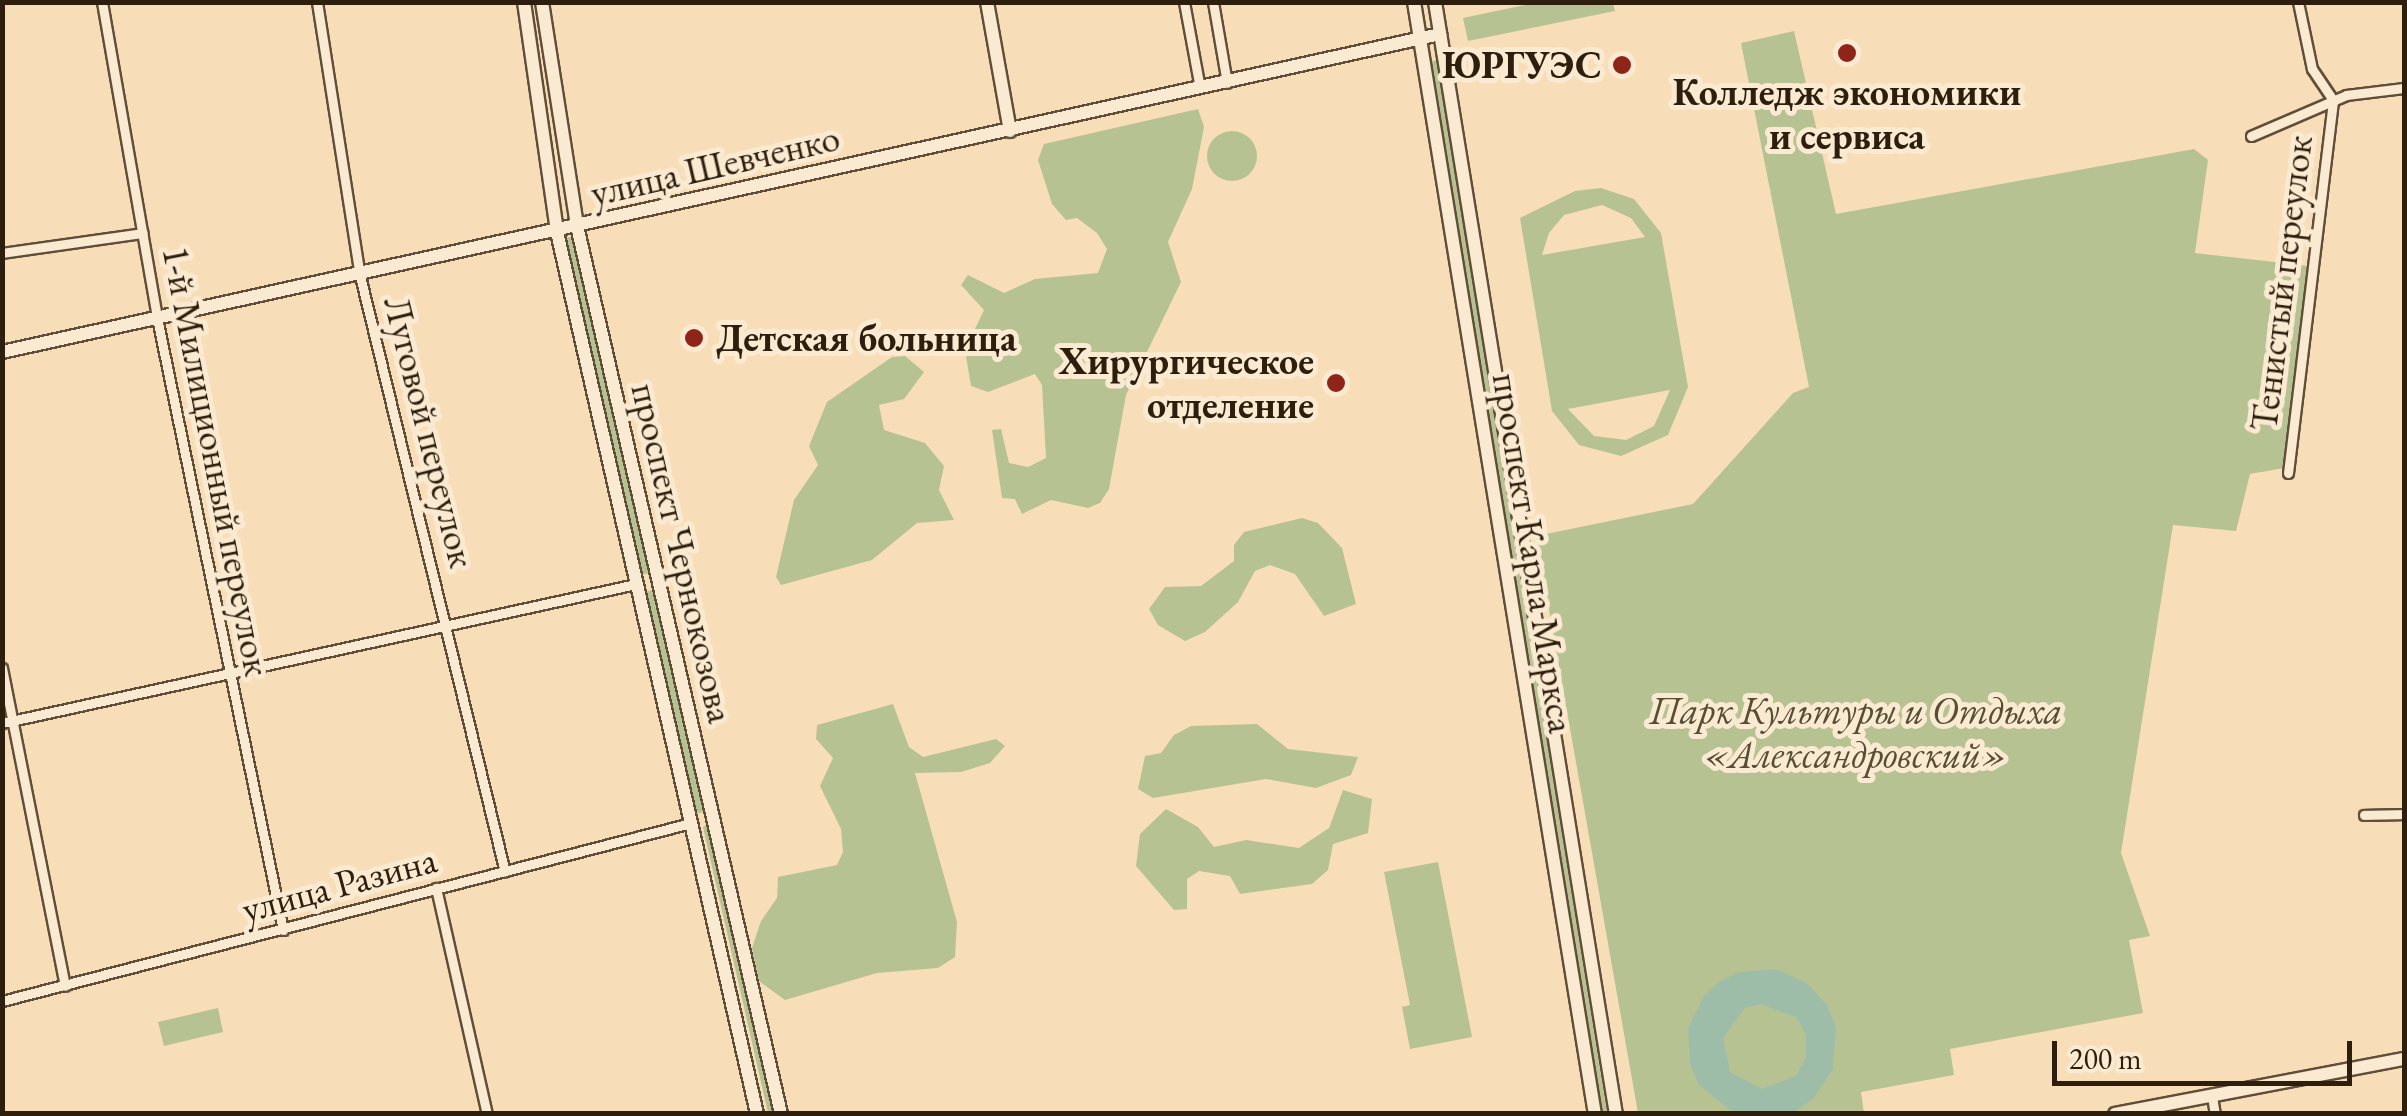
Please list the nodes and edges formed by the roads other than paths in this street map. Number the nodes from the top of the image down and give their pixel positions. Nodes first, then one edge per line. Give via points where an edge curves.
1 (102, 2) edge
2 (316, 2) edge
3 (524, 2) edge
4 (542, 2) edge
5 (987, 2) edge
6 (1184, 2) edge
7 (1213, 2) edge
8 (1414, 2) edge
9 (1436, 2) edge
10 (2298, 2) edge
11 (1440, 34) junction
12 (1422, 38) junction
13 (1226, 83) junction
14 (2404, 88) edge
15 (1200, 90) junction
16 (2333, 100) junction
17 (1010, 130) junction
18 (2251, 136) dead end
19 (577, 226) junction
20 (558, 232) junction
21 (143, 233) junction
22 (2, 253) edge
23 (360, 276) junction
24 (157, 318) junction
25 (2, 352) edge
26 (2288, 473) dead end
27 (636, 584) junction
28 (447, 622) junction
29 (2, 668) edge
30 (226, 670) junction
31 (8, 722) edge
32 (2404, 814) edge
33 (2364, 816) dead end
34 (691, 823) junction
35 (505, 872) junction
36 (436, 888) junction
37 (283, 930) junction
38 (65, 986) junction
39 (2, 1001) edge
40 (2404, 1059) edge
41 (2212, 1096) junction
42 (486, 1114) edge
43 (758, 1114) edge
44 (780, 1114) edge
45 (1595, 1114) edge
46 (1616, 1114) edge
47 (2115, 1114) edge
48 (2215, 1114) edge

1 - 21 street, 1-й Милиционный переулок
2 - 23 street, Луговой переулок
3 - 20 street, проспект Чернокозова
4 - 19 street, проспект Чернокозова
5 - 17 street
6 - 15 street
7 - 13 street
8 - 12 street, проспект Карла Маркса
9 - 11 street, проспект Карла Маркса
10 - 16 street via 2312,69
11 - 12 street, улица Шевченко
11 - 46 street, проспект Карла Маркса
12 - 13 street, улица Шевченко
12 - 45 street, проспект Карла Маркса
13 - 15 street, улица Шевченко
14 - 16 street
15 - 17 street, улица Шевченко
16 - 18 street
16 - 26 street, Тенистый переулок
17 - 19 street, улица Шевченко
19 - 20 street, улица Шевченко
19 - 44 street, проспект Чернокозова
20 - 23 street, улица Шевченко
20 - 27 street, проспект Чернокозова
21 - 22 street
21 - 24 street, 1-й Милиционный переулок
23 - 24 street, улица Шевченко
23 - 28 street, Луговой переулок
24 - 25 street, улица Шевченко
24 - 30 street, 1-й Милиционный переулок
27 - 28 street
27 - 34 street, проспект Чернокозова
28 - 30 street
28 - 35 street, Луговой переулок
29 - 31 street
30 - 31 street
30 - 37 street, 1-й Милиционный переулок
31 - 38 street
32 - 33 street
34 - 35 street, улица Разина
34 - 43 street, проспект Чернокозова
35 - 36 street, улица Разина
36 - 37 street, улица Разина
36 - 42 street
37 - 38 street, улица Разина
38 - 39 street, улица Разина
40 - 41 street
41 - 47 street
41 - 48 street

